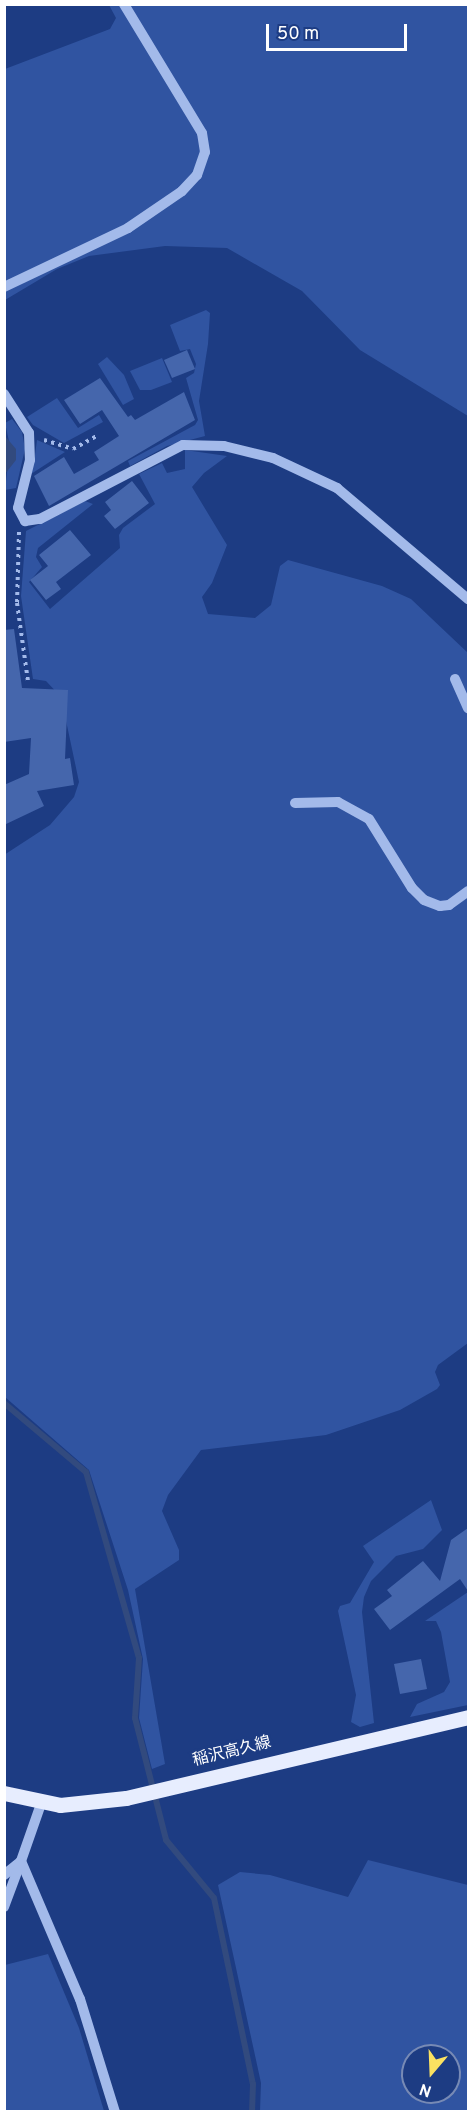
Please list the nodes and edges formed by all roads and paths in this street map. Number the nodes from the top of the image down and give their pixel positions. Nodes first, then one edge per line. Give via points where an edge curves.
1 (124, 4) edge
2 (4, 287) edge
3 (4, 394) edge
4 (29, 433) junction
5 (96, 436) dead end
6 (20, 518) junction
7 (468, 599) edge
8 (455, 679) dead end
9 (28, 681) dead end
10 (468, 708) edge
11 (295, 803) dead end
12 (468, 891) edge
13 (468, 1717) edge
14 (4, 1793) edge
15 (41, 1804) junction
16 (21, 1861) junction
17 (4, 1875) edge
18 (4, 1907) edge
19 (115, 2112) edge

1 - 2 street via 202,133 205,152 196,176 182,191 128,228
3 - 4 street
4 - 5 path via 64,448 82,446
4 - 6 street via 30,460 18,508
6 - 7 street via 40,519 183,445 224,446 273,458 338,488
6 - 9 path via 17,603
8 - 10 street
11 - 12 street via 338,802 356,809 369,819 412,888 424,900 449,905
13 - 15 main road, 稲沢高久線 via 126,1798
14 - 15 main road, 稲沢高久線
15 - 16 street
16 - 17 street
16 - 18 street
16 - 19 street via 80,1999

